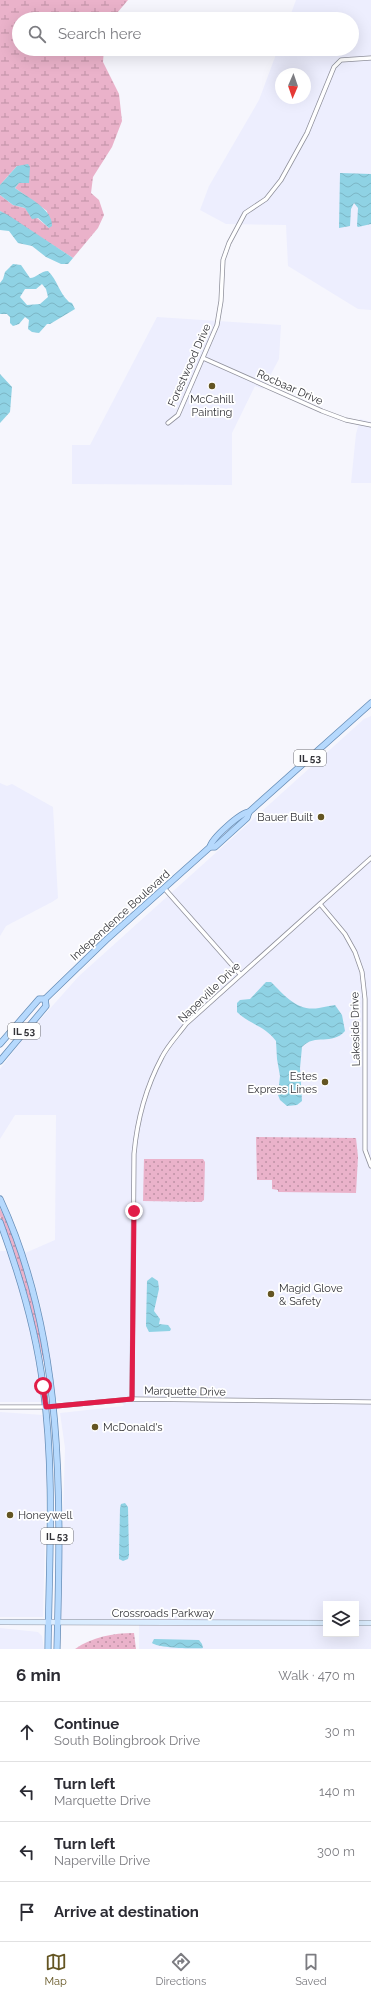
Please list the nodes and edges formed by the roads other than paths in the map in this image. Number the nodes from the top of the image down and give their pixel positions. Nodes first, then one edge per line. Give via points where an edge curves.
1 (371, 58) edge
2 (204, 358) junction
3 (168, 422) dead end
4 (371, 425) edge
5 (371, 703) edge
6 (371, 858) edge
7 (164, 888) junction
8 (320, 904) junction
9 (240, 974) junction
10 (45, 999) junction
11 (0, 1044) edge
12 (0, 1061) edge
13 (371, 1166) edge
14 (0, 1199) edge
15 (0, 1222) edge
16 (132, 1399) junction
17 (371, 1402) edge
18 (0, 1406) edge
19 (46, 1407) junction
20 (54, 1407) junction
21 (0, 1622) edge
22 (48, 1622) junction
23 (58, 1622) junction
24 (323, 1623) edge
25 (359, 1623) edge
26 (371, 1623) edge
27 (48, 1649) edge
28 (57, 1649) edge

1 - 2 street, Forestwood Drive via 341,60 334,67 307,133 281,180 266,199 245,213 231,237 223,260 220,314
2 - 3 street, Forestwood Drive via 178,415
2 - 4 street, Rocbaar Drive via 322,411 346,420
5 - 7 main road, Independence Boulevard / IL 53 via 250,812 242,823 215,847 210,847
6 - 8 street, Naperville Drive
7 - 9 street
7 - 10 main road, Independence Boulevard / IL 53
8 - 9 street, Naperville Drive
8 - 13 street, Lakeside Drive via 345,934 355,952 362,974 365,999 364,1150
9 - 16 street, Naperville Drive via 199,1011 176,1037 163,1056 141,1108 134,1154
10 - 11 main road, Independence Boulevard / IL 53 via 39,999
10 - 12 main road, Independence Boulevard / IL 53 via 46,1006
14 - 20 main road, IL 53 via 13,1228 32,1292
15 - 19 main road, IL 53 via 30,1314
16 - 17 street, Marquette Drive
16 - 20 street, Marquette Drive
18 - 19 street, Marquette Drive
19 - 20 street, Marquette Drive
19 - 22 main road, IL 53 via 50,1460
20 - 23 main road, IL 53
21 - 22 street, Crossroads Parkway
22 - 23 street, Crossroads Parkway
22 - 27 main road, IL 53
23 - 24 street, Crossroads Parkway
23 - 28 main road, IL 53
25 - 26 street

